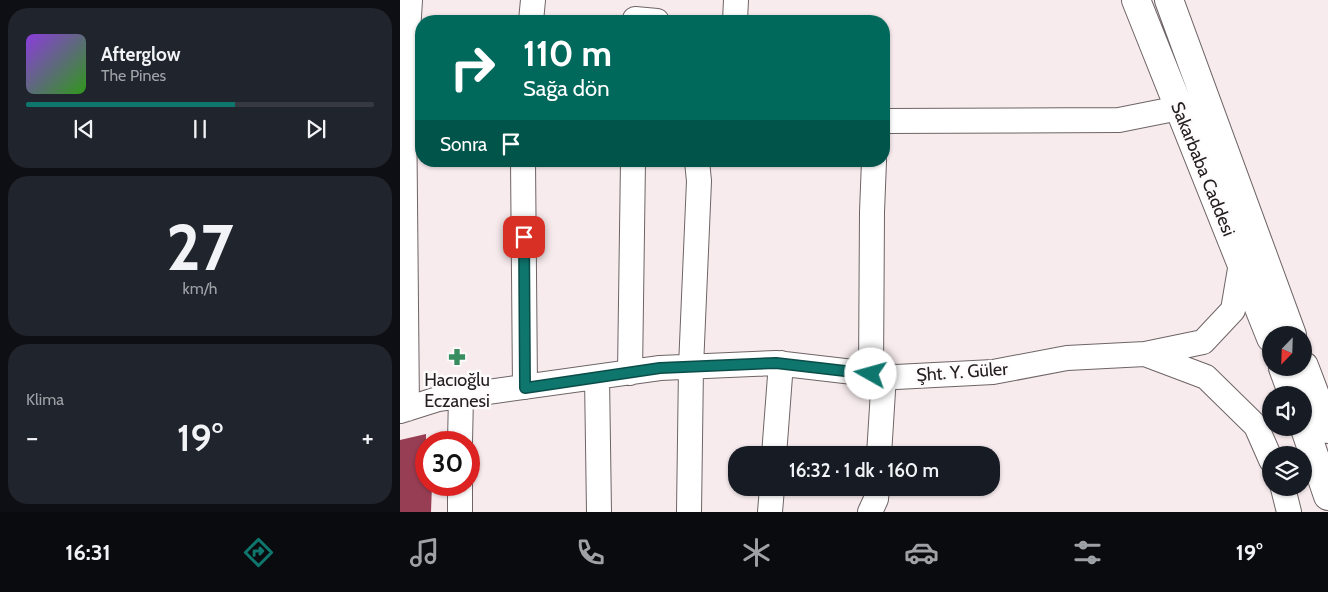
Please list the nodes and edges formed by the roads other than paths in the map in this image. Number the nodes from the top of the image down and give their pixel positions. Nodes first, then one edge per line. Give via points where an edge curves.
1 (410, 0) edge
2 (533, 0) edge
3 (736, 0) edge
4 (1136, 0) edge
5 (1170, 0) edge
6 (532, 15) edge
7 (735, 15) edge
8 (402, 97) edge
9 (1179, 108) junction
10 (890, 121) edge
11 (523, 167) edge
12 (633, 167) edge
13 (698, 167) edge
14 (874, 167) edge
15 (1241, 263) junction
16 (1266, 326) edge
17 (1289, 326) edge
18 (1145, 354) junction
19 (781, 363) junction
20 (691, 367) junction
21 (630, 372) junction
22 (877, 374) junction
23 (1308, 376) edge
24 (597, 377) junction
25 (525, 388) junction
26 (461, 396) junction
27 (404, 410) edge
28 (1328, 429) edge
29 (460, 431) edge
30 (1307, 436) edge
31 (775, 446) edge
32 (879, 446) edge
33 (1265, 446) edge
34 (460, 496) edge
35 (771, 496) edge
36 (876, 496) edge
37 (1285, 496) edge
38 (1328, 496) edge
39 (460, 512) edge
40 (599, 512) edge
41 (689, 512) edge
42 (770, 512) edge
43 (870, 512) edge
44 (1289, 512) edge

1 - 8 street
2 - 6 street
3 - 7 street
4 - 9 main road, Sakarbaba Caddesi
5 - 17 main road, Sakarbaba Caddesi
8 - 27 street
9 - 10 street via 1119,120
9 - 15 main road, Sakarbaba Caddesi
11 - 25 street
12 - 21 street
13 - 20 street
14 - 22 street
15 - 16 main road, Sakarbaba Caddesi
15 - 18 street via 1233,310 1203,342
18 - 22 street, Şht. Y. Güler via 1067,358 993,372 896,377
18 - 33 street, Şht. Y. Güler via 1206,377 1256,426
19 - 20 street, Şht. Y. Güler
19 - 22 street, Şht. Y. Güler
19 - 31 street
20 - 21 street, Şht. Y. Güler
20 - 41 street
21 - 24 street, Şht. Y. Güler
22 - 32 street
23 - 28 main road
24 - 25 street, Şht. Y. Güler
24 - 40 street
25 - 26 street, Şht. Y. Güler
26 - 27 street, Şht. Y. Güler via 438,399
26 - 29 street
30 - 38 main road
34 - 39 street
35 - 42 street
36 - 43 street
37 - 44 street

